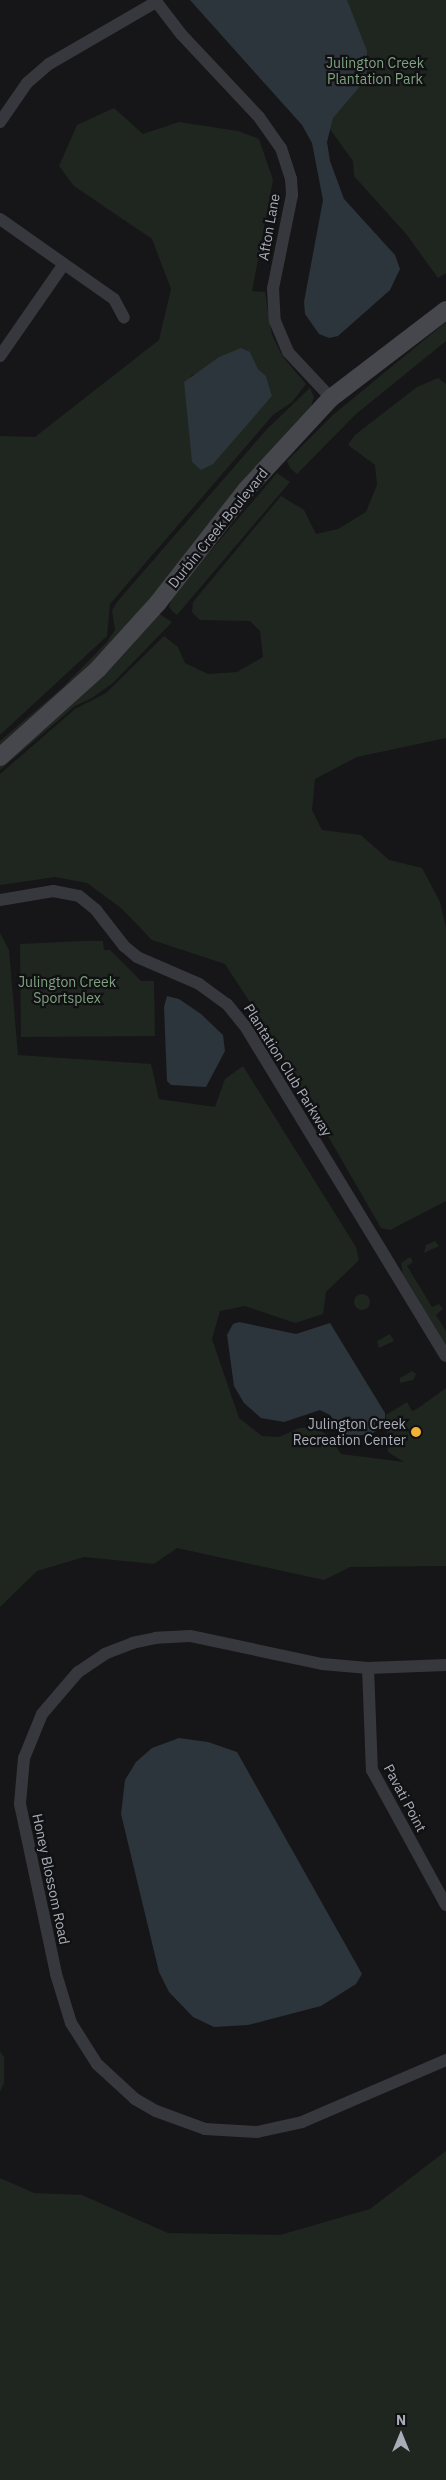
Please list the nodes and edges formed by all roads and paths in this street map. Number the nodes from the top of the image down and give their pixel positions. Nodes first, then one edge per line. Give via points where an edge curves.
1 (156, 1) edge
2 (0, 122) edge
3 (0, 219) edge
4 (64, 264) junction
5 (446, 310) edge
6 (124, 318) dead end
7 (0, 356) edge
8 (331, 398) junction
9 (0, 757) edge
10 (0, 900) edge
11 (446, 1356) edge
12 (446, 1665) edge
13 (368, 1668) junction
14 (446, 1905) edge
15 (446, 2060) edge

1 - 2 street via 49,64 27,83
1 - 8 street, Afton Lane via 181,34 259,117 281,148 291,179 292,195 273,288 275,321 288,352
3 - 4 street
4 - 6 street via 114,299
4 - 7 street
5 - 8 street, Durbin Creek Boulevard
8 - 9 street, Durbin Creek Boulevard via 268,465 156,604 98,669
10 - 11 street, Plantation Club Parkway via 53,890 79,896 96,910 124,946 137,957 199,984 227,1004 246,1026
12 - 13 street, Honey Blossom Road
13 - 14 street, Pavati Point via 372,1770
13 - 15 street, Honey Blossom Road via 300,1661 190,1636 156,1638 106,1654 78,1672 60,1690 42,1714 32,1738 24,1758 20,1804 27,1848 56,1974 71,2023 97,2064 135,2099 156,2112 205,2129 257,2132 281,2128 339,2107

